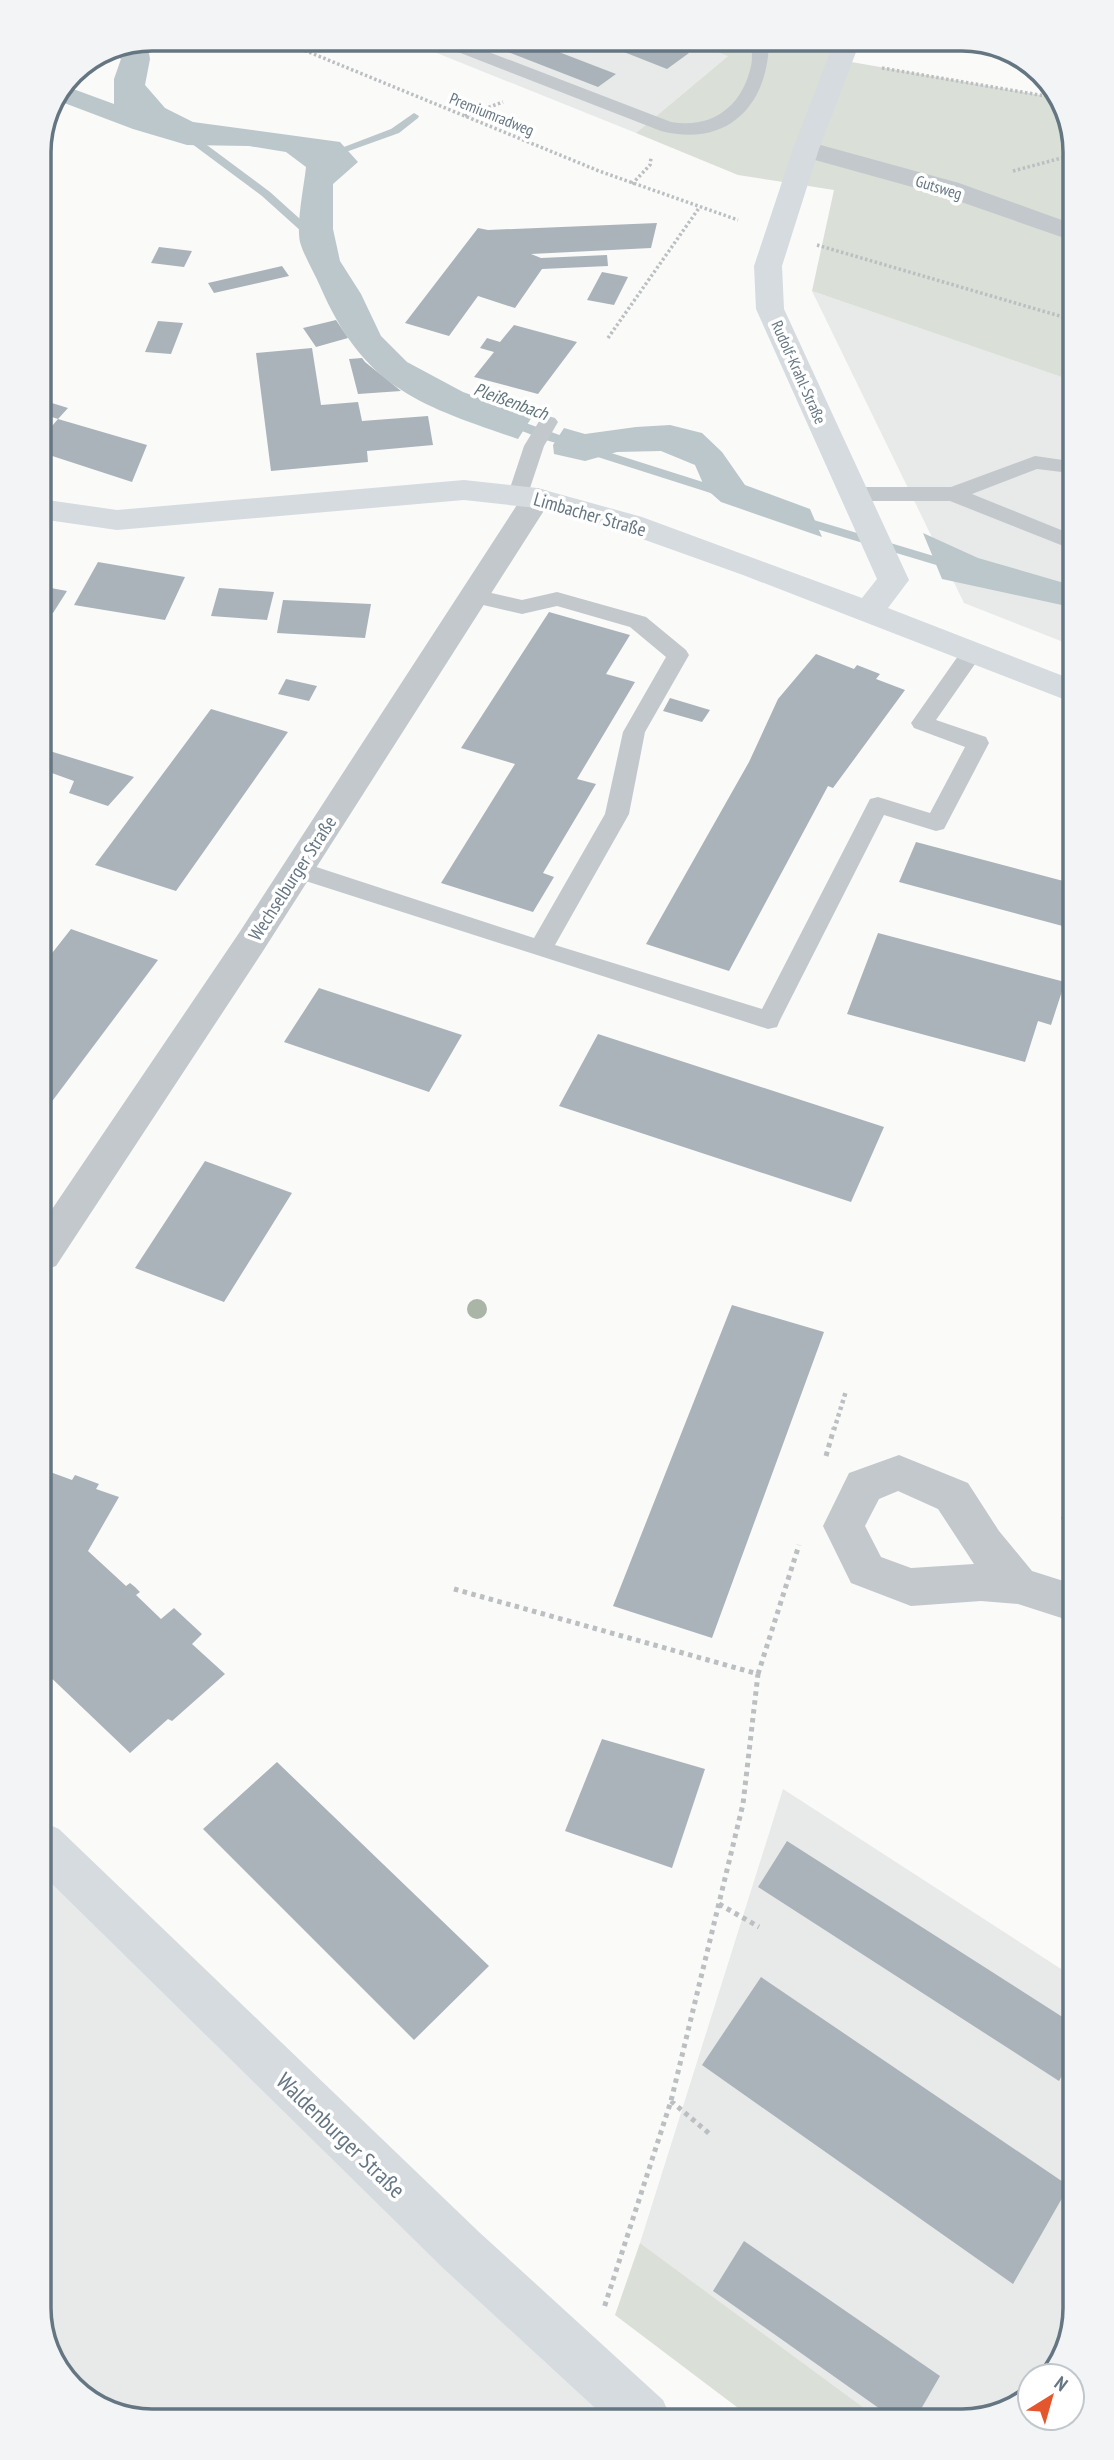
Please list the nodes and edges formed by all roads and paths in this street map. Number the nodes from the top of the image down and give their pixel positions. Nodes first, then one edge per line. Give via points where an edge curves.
1 (308, 51) edge
2 (472, 51) edge
3 (760, 51) edge
4 (843, 51) edge
5 (853, 51) edge
6 (1046, 95) edge
7 (806, 149) junction
8 (1063, 229) edge
9 (817, 244) dead end
10 (1063, 316) edge
11 (608, 338) dead end
12 (548, 422) dead end
13 (1063, 466) edge
14 (953, 494) junction
15 (527, 496) junction
16 (856, 500) junction
17 (51, 511) edge
18 (1063, 539) edge
19 (474, 596) junction
20 (868, 613) junction
21 (971, 654) junction
22 (1063, 688) edge
23 (298, 870) junction
24 (540, 948) junction
25 (51, 1241) edge
26 (803, 1532) dead end
27 (1018, 1585) dead end
28 (454, 1589) dead end
29 (1063, 1600) edge
30 (758, 1674) junction
31 (51, 1852) edge
32 (719, 1904) junction
33 (759, 1927) dead end
34 (671, 2101) junction
35 (711, 2134) dead end
36 (612, 2399) edge

1 - 11 path, Premiumradweg via 699,208
2 - 3 lane via 667,127 691,131 724,122 750,92
4 - 7 street, Rudolf-Krahl-Straße
5 - 6 path
7 - 8 street, Gutsweg via 950,189
7 - 16 street, Rudolf-Krahl-Straße via 768,266 771,309
9 - 10 path
12 - 15 lane via 534,446
13 - 14 lane via 1035,462
14 - 16 lane
14 - 18 lane
15 - 17 street, Limbacher Straße via 464,490 117,520
15 - 19 street, Wechselburger Straße
15 - 20 street, Limbacher Straße via 631,524
16 - 20 street, Rudolf-Krahl-Straße via 893,580
19 - 23 street, Wechselburger Straße
19 - 24 lane via 522,607 557,599 638,622 678,655 634,732 617,814
20 - 21 street, Limbacher Straße
21 - 22 street, Limbacher Straße
21 - 24 lane via 922,723 978,743 936,823 878,805 768,1020
23 - 24 lane
23 - 25 street, Wechselburger Straße
26 - 30 path
27 - 29 street
28 - 30 path
30 - 32 path via 743,1804
31 - 36 street, Waldenburger Straße
32 - 33 path
32 - 34 path
34 - 35 path
34 - 36 path

